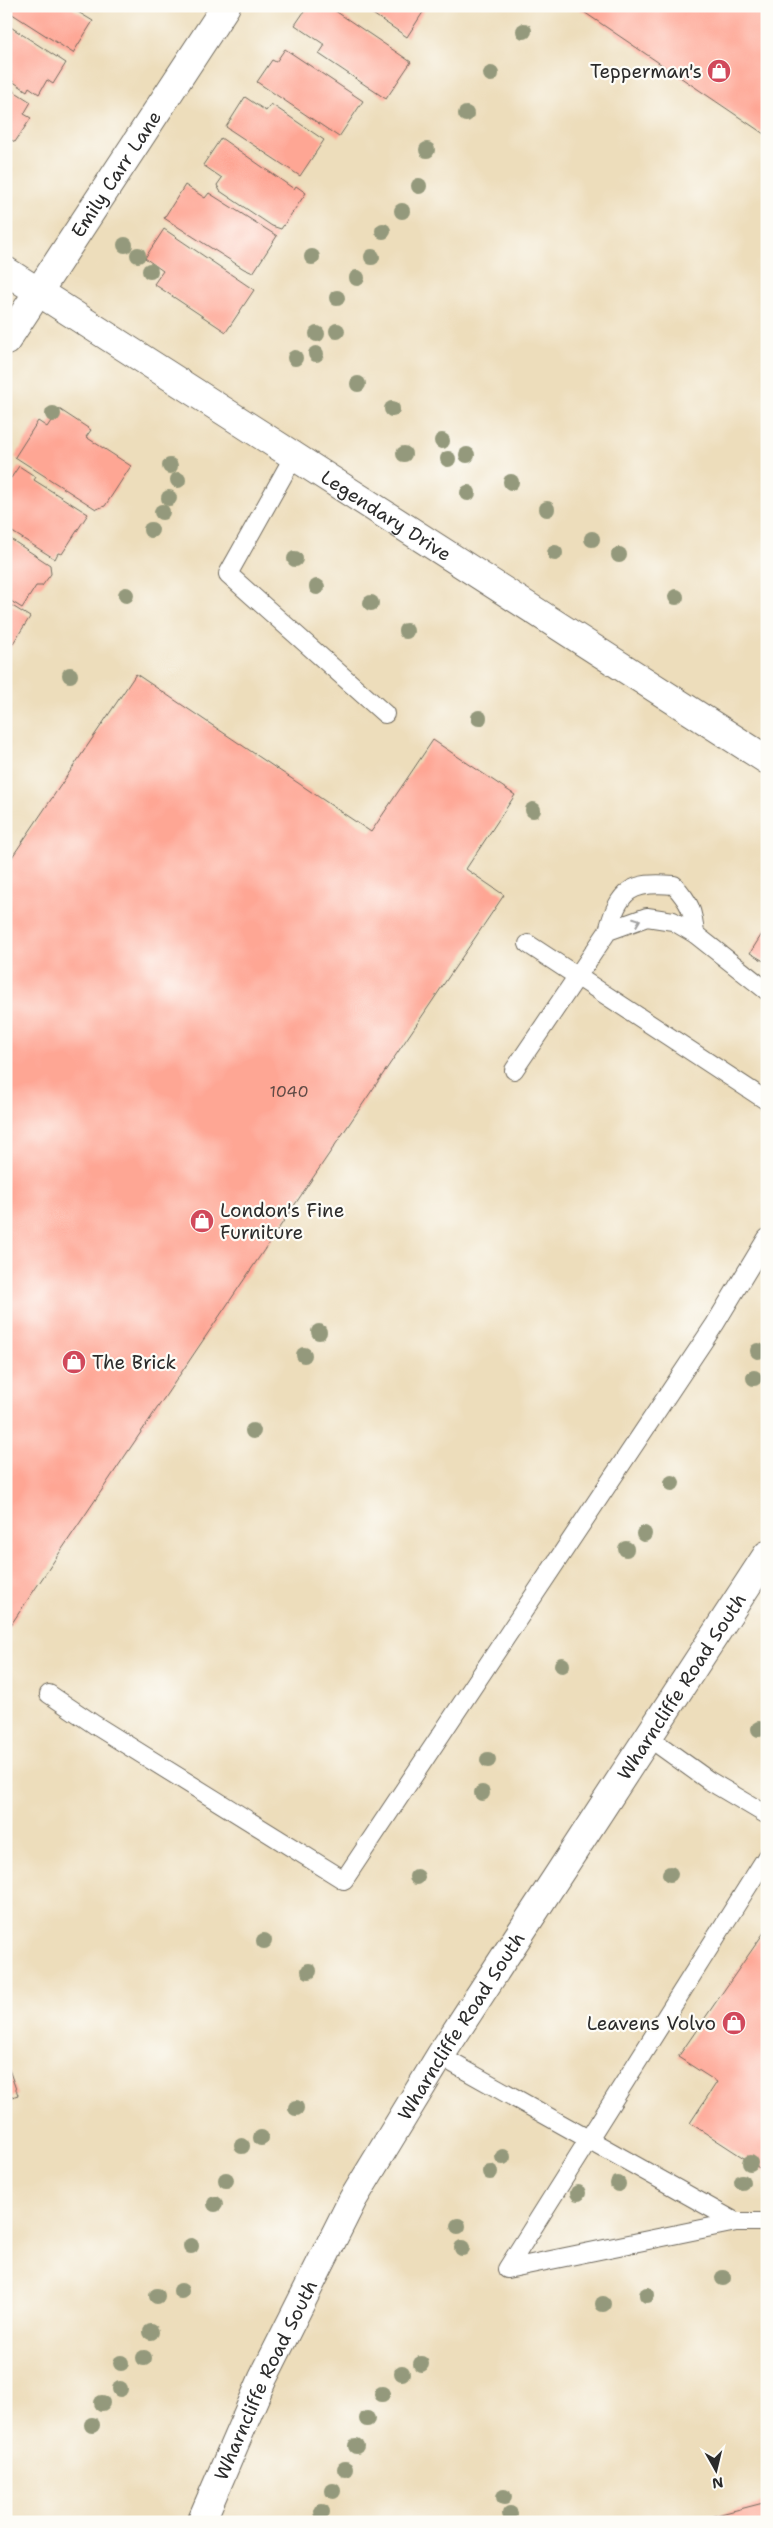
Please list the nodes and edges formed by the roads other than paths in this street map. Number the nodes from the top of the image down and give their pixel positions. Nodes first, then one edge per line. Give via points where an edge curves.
1 (226, 6) edge
2 (6, 271) edge
3 (38, 292) junction
4 (6, 342) edge
5 (294, 456) junction
6 (385, 714) dead end
7 (767, 760) edge
8 (608, 931) junction
9 (695, 934) junction
10 (528, 944) dead end
11 (578, 975) junction
12 (767, 991) edge
13 (514, 1070) dead end
14 (767, 1101) edge
15 (767, 1238) edge
16 (767, 1555) edge
17 (49, 1694) dead end
18 (648, 1737) junction
19 (767, 1815) edge
20 (767, 1856) edge
21 (440, 2056) junction
22 (589, 2138) junction
23 (736, 2222) junction
24 (767, 2222) edge
25 (201, 2522) edge

1 - 3 street, Emily Carr Lane
2 - 3 street, Legendary Drive
3 - 4 street, Emily Carr Lane
3 - 5 street, Legendary Drive
5 - 6 lane via 228,574
5 - 7 street, Legendary Drive
8 -> 9 lane via 647,917 674,921
8 - 9 lane via 614,910 626,891 651,883 674,885 688,901 694,917
8 - 11 lane
9 - 12 lane
10 - 11 lane
11 - 13 lane
11 - 14 lane
15 - 17 lane via 710,1332 344,1880
16 - 18 street, Wharncliffe Road South
18 - 19 lane via 708,1780
18 - 21 street, Wharncliffe Road South
20 - 22 lane
21 - 22 lane
21 - 25 street, Wharncliffe Road South via 353,2199 263,2378
22 - 23 lane
22 - 23 lane via 507,2268
23 - 24 lane

